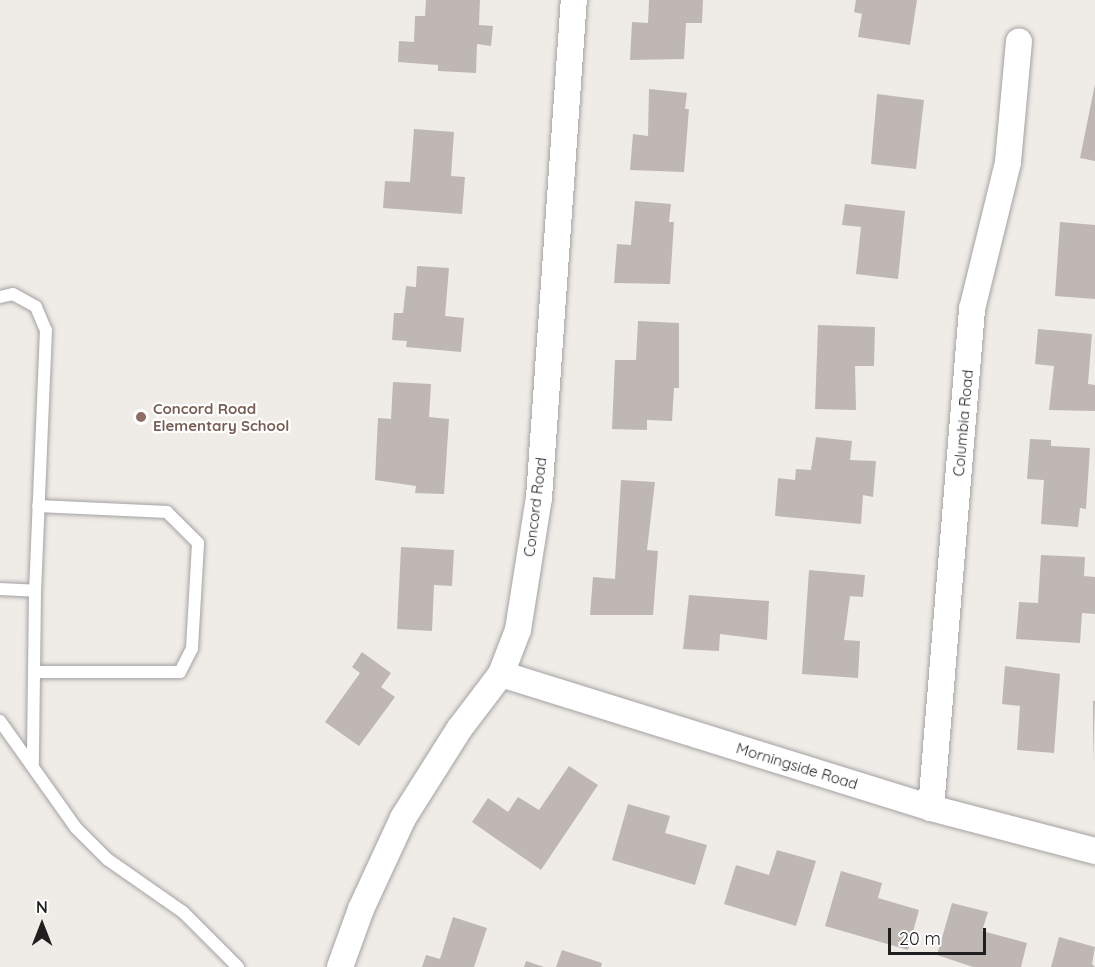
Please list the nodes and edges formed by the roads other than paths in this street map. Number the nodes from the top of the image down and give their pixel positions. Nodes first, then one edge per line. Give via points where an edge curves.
1 (574, 0) edge
2 (1018, 42) dead end
3 (0, 297) edge
4 (38, 506) junction
5 (0, 589) edge
6 (35, 591) junction
7 (34, 672) junction
8 (501, 674) junction
9 (0, 721) edge
10 (33, 764) junction
11 (931, 808) junction
12 (1095, 851) edge
13 (238, 967) edge
14 (340, 967) edge

1 - 8 street, Concord Road via 538,498 518,630
2 - 11 street, Columbia Road via 1008,162 972,309
3 - 4 lane via 14,294 36,307 46,330
4 - 6 lane
4 - 7 lane via 167,512 198,543 192,648 180,672
5 - 6 lane
6 - 7 lane
7 - 10 lane
8 - 11 street, Morningside Road
8 - 14 street, Concord Road via 454,736 403,818 361,909
9 - 10 lane
10 - 13 lane via 76,828 100,851 183,912
11 - 12 street, Morningside Road

